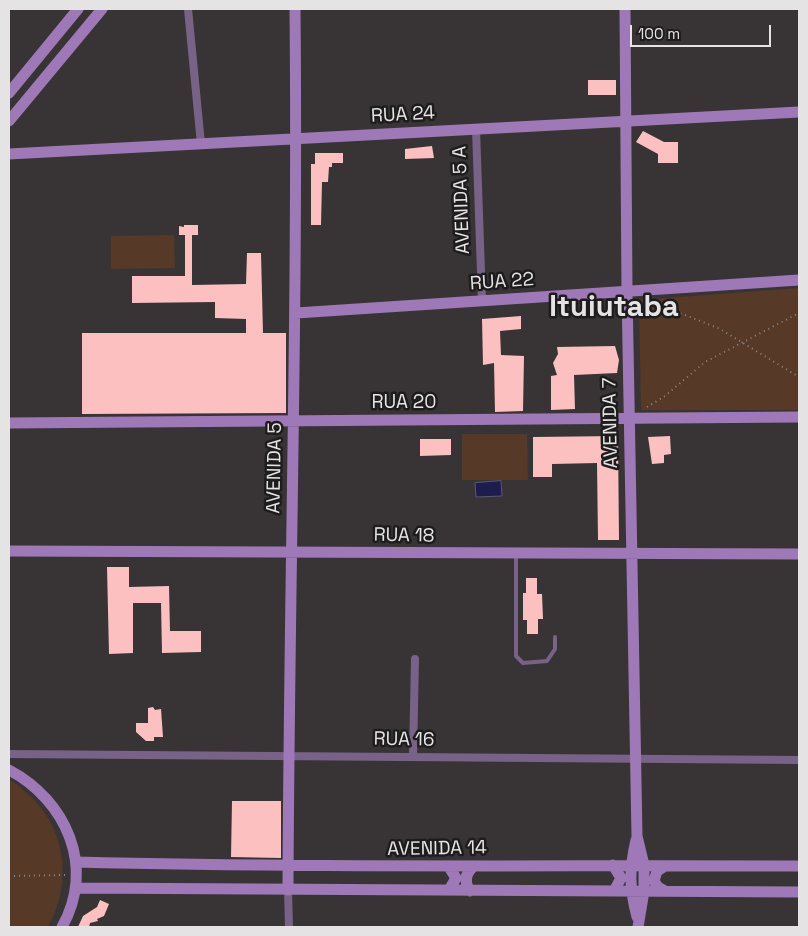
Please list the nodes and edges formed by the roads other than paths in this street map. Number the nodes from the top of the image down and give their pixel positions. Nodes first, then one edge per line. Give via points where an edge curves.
1 (78, 9) edge
2 (102, 9) edge
3 (188, 9) edge
4 (295, 9) edge
5 (625, 9) edge
6 (9, 93) edge
7 (799, 112) edge
8 (625, 120) junction
9 (9, 121) edge
10 (476, 129) junction
11 (296, 139) junction
12 (201, 144) junction
13 (9, 154) edge
14 (799, 280) edge
15 (627, 292) junction
16 (482, 301) junction
17 (296, 314) junction
18 (799, 417) edge
19 (629, 418) junction
20 (293, 421) junction
21 (9, 423) edge
22 (9, 551) edge
23 (291, 552) junction
24 (799, 554) edge
25 (516, 555) junction
26 (632, 555) junction
27 (555, 637) dead end
28 (415, 659) dead end
29 (9, 754) edge
30 (288, 756) junction
31 (413, 756) junction
32 (636, 760) junction
33 (799, 760) edge
34 (9, 770) edge
35 (637, 836) junction
36 (76, 862) junction
37 (613, 865) junction
38 (630, 865) junction
39 (644, 865) junction
40 (665, 866) junction
41 (799, 866) edge
42 (288, 867) junction
43 (449, 867) junction
44 (473, 867) junction
45 (76, 888) junction
46 (288, 890) junction
47 (449, 890) junction
48 (470, 891) junction
49 (614, 891) junction
50 (630, 891) junction
51 (644, 891) junction
52 (665, 891) junction
53 (799, 892) edge
54 (638, 925) edge
55 (62, 927) edge
56 (289, 927) edge

1 - 6 street
2 - 9 street
3 - 12 street
4 - 11 street, AVENIDA 5
5 - 8 street, AVENIDA 7
7 - 8 street, RUA 24
8 - 10 street, RUA 24
8 - 15 street, AVENIDA 7
10 - 11 street, RUA 24
10 - 16 street, AVENIDA 5 A
11 - 12 street, RUA 24
11 - 17 street, AVENIDA 5
12 - 13 street, RUA 24
14 - 15 street, RUA 22
15 - 16 street, RUA 22
15 - 19 street, AVENIDA 7
16 - 17 street, RUA 22
17 - 20 street, AVENIDA 5
18 - 19 street, RUA 20
19 - 20 street, RUA 20
19 - 26 street, AVENIDA 7
20 - 21 street, RUA 20
20 - 23 street, AVENIDA 5
22 - 23 street, RUA 18
23 - 25 street, RUA 18
23 - 30 street, AVENIDA 5
24 - 26 street, RUA 18
25 - 26 street, RUA 18
25 - 27 lane via 516,656 523,663 547,661 555,649
26 - 32 street, AVENIDA 7
28 - 31 street
29 - 30 street, RUA 16
30 - 31 street, RUA 16
30 - 42 street, AVENIDA 5
31 - 32 street, RUA 16
32 - 33 street, RUA 16
32 - 35 street, AVENIDA 7
34 - 36 street via 29,780 52,803 68,831
35 - 38 street, AVENIDA 7
35 - 39 street, AVENIDA 7
36 - 42 street, AVENIDA 14
36 - 45 street
37 - 38 street, AVENIDA 14
37 - 44 street, AVENIDA 14
37 - 49 street via 620,878
38 - 39 street, AVENIDA 14
38 - 50 street, AVENIDA 7
39 - 40 street, AVENIDA 14
39 - 51 street, AVENIDA 7
40 - 41 street, AVENIDA 14
40 - 52 street via 657,871 654,881
42 - 43 street, AVENIDA 14
42 - 46 street, AVENIDA 5
43 - 44 street, AVENIDA 14
43 - 47 street via 456,878
44 - 48 street via 466,879
45 - 46 street
45 - 55 street
46 - 47 street
46 - 56 street, AVENIDA 5
47 - 48 street
48 - 49 street
49 - 50 street
50 - 51 street
50 - 54 street, AVENIDA 7
51 - 52 street
51 - 54 street, AVENIDA 7
52 - 53 street

